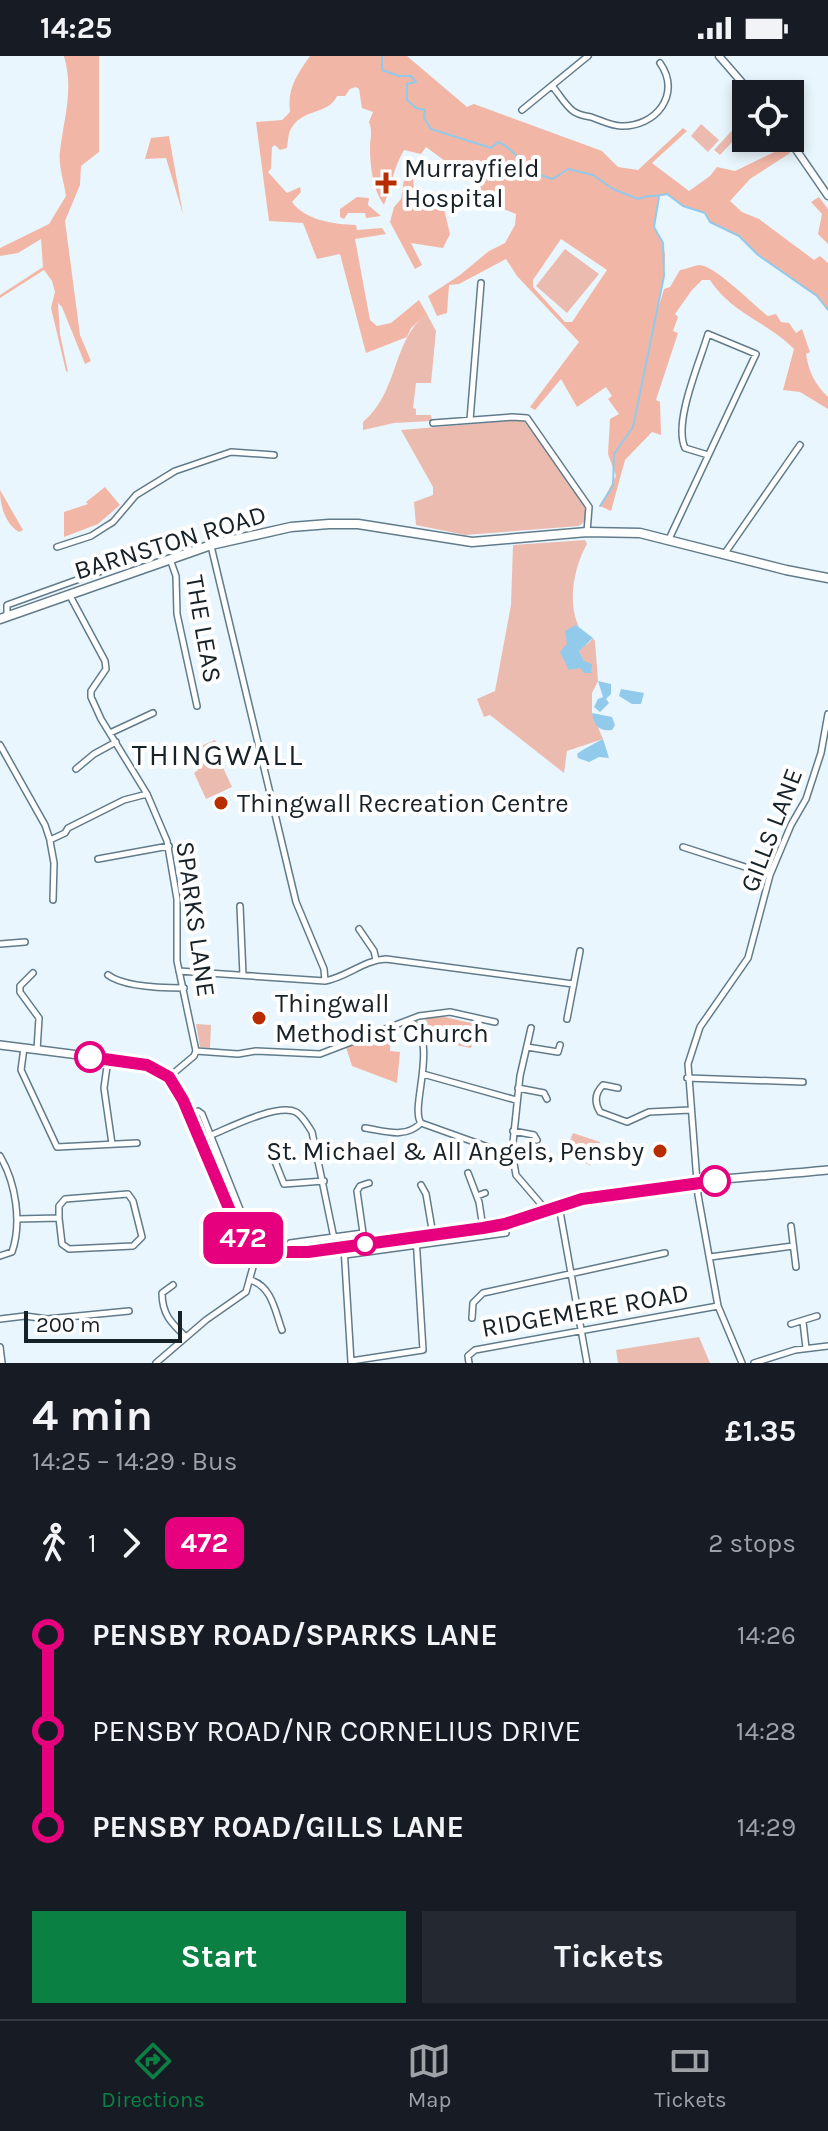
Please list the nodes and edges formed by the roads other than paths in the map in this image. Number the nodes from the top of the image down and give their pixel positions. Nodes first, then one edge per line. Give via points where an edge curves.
1 (588, 56) edge
2 (719, 56) edge
3 (660, 63) dead end
4 (740, 80) edge
5 (553, 87) junction
6 (522, 110) dead end
7 (798, 152) edge
8 (828, 196) edge
9 (481, 283) dead end
10 (470, 420) junction
11 (433, 423) dead end
12 (800, 445) dead end
13 (274, 455) dead end
14 (708, 455) junction
15 (587, 532) junction
16 (669, 539) junction
17 (211, 545) junction
18 (57, 547) dead end
19 (725, 553) junction
20 (169, 558) junction
21 (124, 563) dead end
22 (828, 578) edge
23 (69, 594) junction
24 (3, 617) edge
25 (197, 706) dead end
26 (153, 713) dead end
27 (828, 714) edge
28 (110, 733) junction
29 (116, 742) junction
30 (0, 745) edge
31 (76, 769) dead end
32 (147, 794) junction
33 (50, 840) junction
34 (169, 846) junction
35 (683, 847) dead end
36 (98, 859) dead end
37 (770, 875) junction
38 (53, 900) dead end
39 (240, 905) dead end
40 (359, 929) dead end
41 (25, 942) dead end
42 (0, 944) edge
43 (580, 951) dead end
44 (376, 960) junction
45 (179, 971) junction
46 (33, 973) dead end
47 (108, 975) dead end
48 (243, 975) junction
49 (325, 981) junction
50 (573, 984) junction
51 (184, 988) junction
52 (408, 1019) junction
53 (567, 1019) dead end
54 (495, 1022) dead end
55 (531, 1028) dead end
56 (0, 1045) edge
57 (560, 1045) dead end
58 (527, 1047) junction
59 (24, 1048) junction
60 (37, 1050) junction
61 (196, 1051) junction
62 (108, 1059) junction
63 (423, 1074) junction
64 (169, 1077) junction
65 (600, 1078) dead end
66 (687, 1078) junction
67 (803, 1082) dead end
68 (603, 1085) junction
69 (518, 1088) junction
70 (618, 1088) dead end
71 (546, 1094) dead end
72 (516, 1100) junction
73 (690, 1110) junction
74 (190, 1115) junction
75 (421, 1123) junction
76 (365, 1128) dead end
77 (513, 1131) junction
78 (537, 1135) dead end
79 (209, 1136) junction
80 (137, 1143) dead end
81 (112, 1144) junction
82 (512, 1152) junction
83 (0, 1156) edge
84 (274, 1159) dead end
85 (277, 1167) junction
86 (269, 1170) dead end
87 (828, 1170) edge
88 (468, 1173) dead end
89 (324, 1181) junction
90 (696, 1182) junction
91 (369, 1183) dead end
92 (287, 1185) junction
93 (421, 1185) dead end
94 (285, 1193) dead end
95 (485, 1193) dead end
96 (477, 1196) junction
97 (559, 1206) junction
98 (546, 1210) junction
99 (247, 1217) dead end
100 (59, 1218) junction
101 (17, 1219) junction
102 (505, 1224) junction
103 (791, 1226) dead end
104 (483, 1228) junction
105 (433, 1235) junction
106 (466, 1235) junction
107 (416, 1237) junction
108 (335, 1238) junction
109 (290, 1243) dead end
110 (793, 1246) junction
111 (417, 1247) junction
112 (258, 1249) junction
113 (342, 1250) junction
114 (665, 1253) dead end
115 (0, 1256) edge
116 (710, 1257) junction
117 (796, 1267) dead end
118 (571, 1272) junction
119 (250, 1280) junction
120 (173, 1285) dead end
121 (718, 1306) junction
122 (129, 1311) dead end
123 (817, 1316) dead end
124 (472, 1318) dead end
125 (0, 1319) edge
126 (803, 1322) junction
127 (791, 1324) dead end
128 (282, 1330) dead end
129 (582, 1330) junction
130 (186, 1337) junction
131 (828, 1346) edge
132 (0, 1347) edge
133 (806, 1348) junction
134 (351, 1362) edge
135 (2, 1363) edge
136 (156, 1363) edge
137 (469, 1363) edge
138 (587, 1363) edge
139 (742, 1363) edge
140 (754, 1363) edge

1 - 5 street
2 - 4 street
3 - 5 street via 669,76 670,92 648,120 636,125 618,126 574,112
5 - 6 street
7 - 8 street
9 - 10 street
10 - 11 street
10 - 15 street via 527,418 589,507
12 - 19 street
13 - 18 street via 231,452 175,471 136,495 113,522
14 - 14 street via 685,448 680,438 708,334 756,354
14 - 16 street
15 - 16 main road, BARNSTON ROAD
15 - 17 main road, BARNSTON ROAD via 472,542 329,524
16 - 19 main road, BARNSTON ROAD
17 - 20 main road, BARNSTON ROAD
17 - 49 street via 296,902
19 - 22 main road, BARNSTON ROAD
20 - 23 main road, BARNSTON ROAD
20 - 25 street, THE LEAS
21 - 24 street via 7,605
23 - 24 main road, BARNSTON ROAD
23 - 28 street, SPARKS LANE via 105,661 91,697
26 - 28 street
27 - 37 street, GILLS LANE via 806,799
28 - 29 street, SPARKS LANE
29 - 31 street
29 - 32 street, SPARKS LANE
30 - 33 street
32 - 33 street via 124,800
32 - 34 street, SPARKS LANE
33 - 38 street
34 - 36 street
34 - 45 street, SPARKS LANE
35 - 37 street
37 - 66 street, GILLS LANE via 748,958 700,1027
39 - 48 street
40 - 44 street
41 - 42 street
43 - 50 street
44 - 49 street
44 - 50 street
45 - 48 street
45 - 51 street, SPARKS LANE
46 - 60 street via 17,986 39,1018
47 - 51 street
48 - 49 street
50 - 53 street
51 - 61 street, SPARKS LANE
52 - 54 street via 450,1012
52 - 61 street via 320,1054
52 - 63 street via 421,1035
55 - 58 street
56 - 59 main road
57 - 58 street via 558,1052
58 - 69 street
59 - 60 main road
59 - 81 street via 21,1070 57,1147
60 - 62 main road
61 - 64 street
62 - 64 main road via 147,1065
62 - 81 street via 104,1088
63 - 72 street
63 - 75 street via 417,1113
64 - 74 main road
65 - 68 street
66 - 67 street
66 - 73 street, GILLS LANE
68 - 70 street
68 - 73 street via 596,1105 618,1120
69 - 71 street
69 - 72 street
72 - 77 street
73 - 90 street, GILLS LANE
74 - 79 street via 202,1114
74 - 112 main road via 239,1232
75 - 76 street via 404,1134
75 - 82 street
77 - 78 street
77 - 82 street
79 - 89 street via 283,1109 296,1112 312,1132
79 - 99 street
80 - 81 street
82 - 98 street via 516,1175
83 - 101 street
84 - 85 street
85 - 86 street
85 - 92 street
87 - 90 main road
88 - 96 street
89 - 92 street
89 - 108 street
90 - 97 main road
90 - 116 street, GILLS LANE
91 - 108 street via 357,1191 363,1233
92 - 94 street
93 - 105 street
95 - 96 street
96 - 104 street
97 - 98 main road
97 - 118 street
98 - 102 main road
100 - 100 street via 65,1199 128,1194 142,1237 133,1246 69,1249 62,1244
100 - 101 street
101 - 115 street via 12,1252
102 - 104 main road
102 - 106 street via 506,1233
103 - 110 street
104 - 106 main road
105 - 106 main road
105 - 107 main road
106 - 111 street
107 - 111 street
107 - 113 main road
108 - 109 street
108 - 113 street
110 - 116 street
110 - 117 street
111 - 113 street
111 - 134 street via 423,1350
112 - 113 main road
112 - 119 street
113 - 134 street
114 - 118 street
116 - 121 street, GILLS LANE
118 - 124 street via 483,1293 473,1303
118 - 129 street
119 - 128 street via 267,1290
119 - 130 street via 246,1292
120 - 130 street via 159,1293 166,1316
121 - 129 street, RIDGEMERE ROAD
121 - 139 street, GILLS LANE
122 - 125 street
123 - 126 street
126 - 127 street
126 - 133 street
129 - 137 street, RIDGEMERE ROAD via 475,1350
129 - 138 street
130 - 136 street
131 - 133 street
132 - 135 street
133 - 140 street

